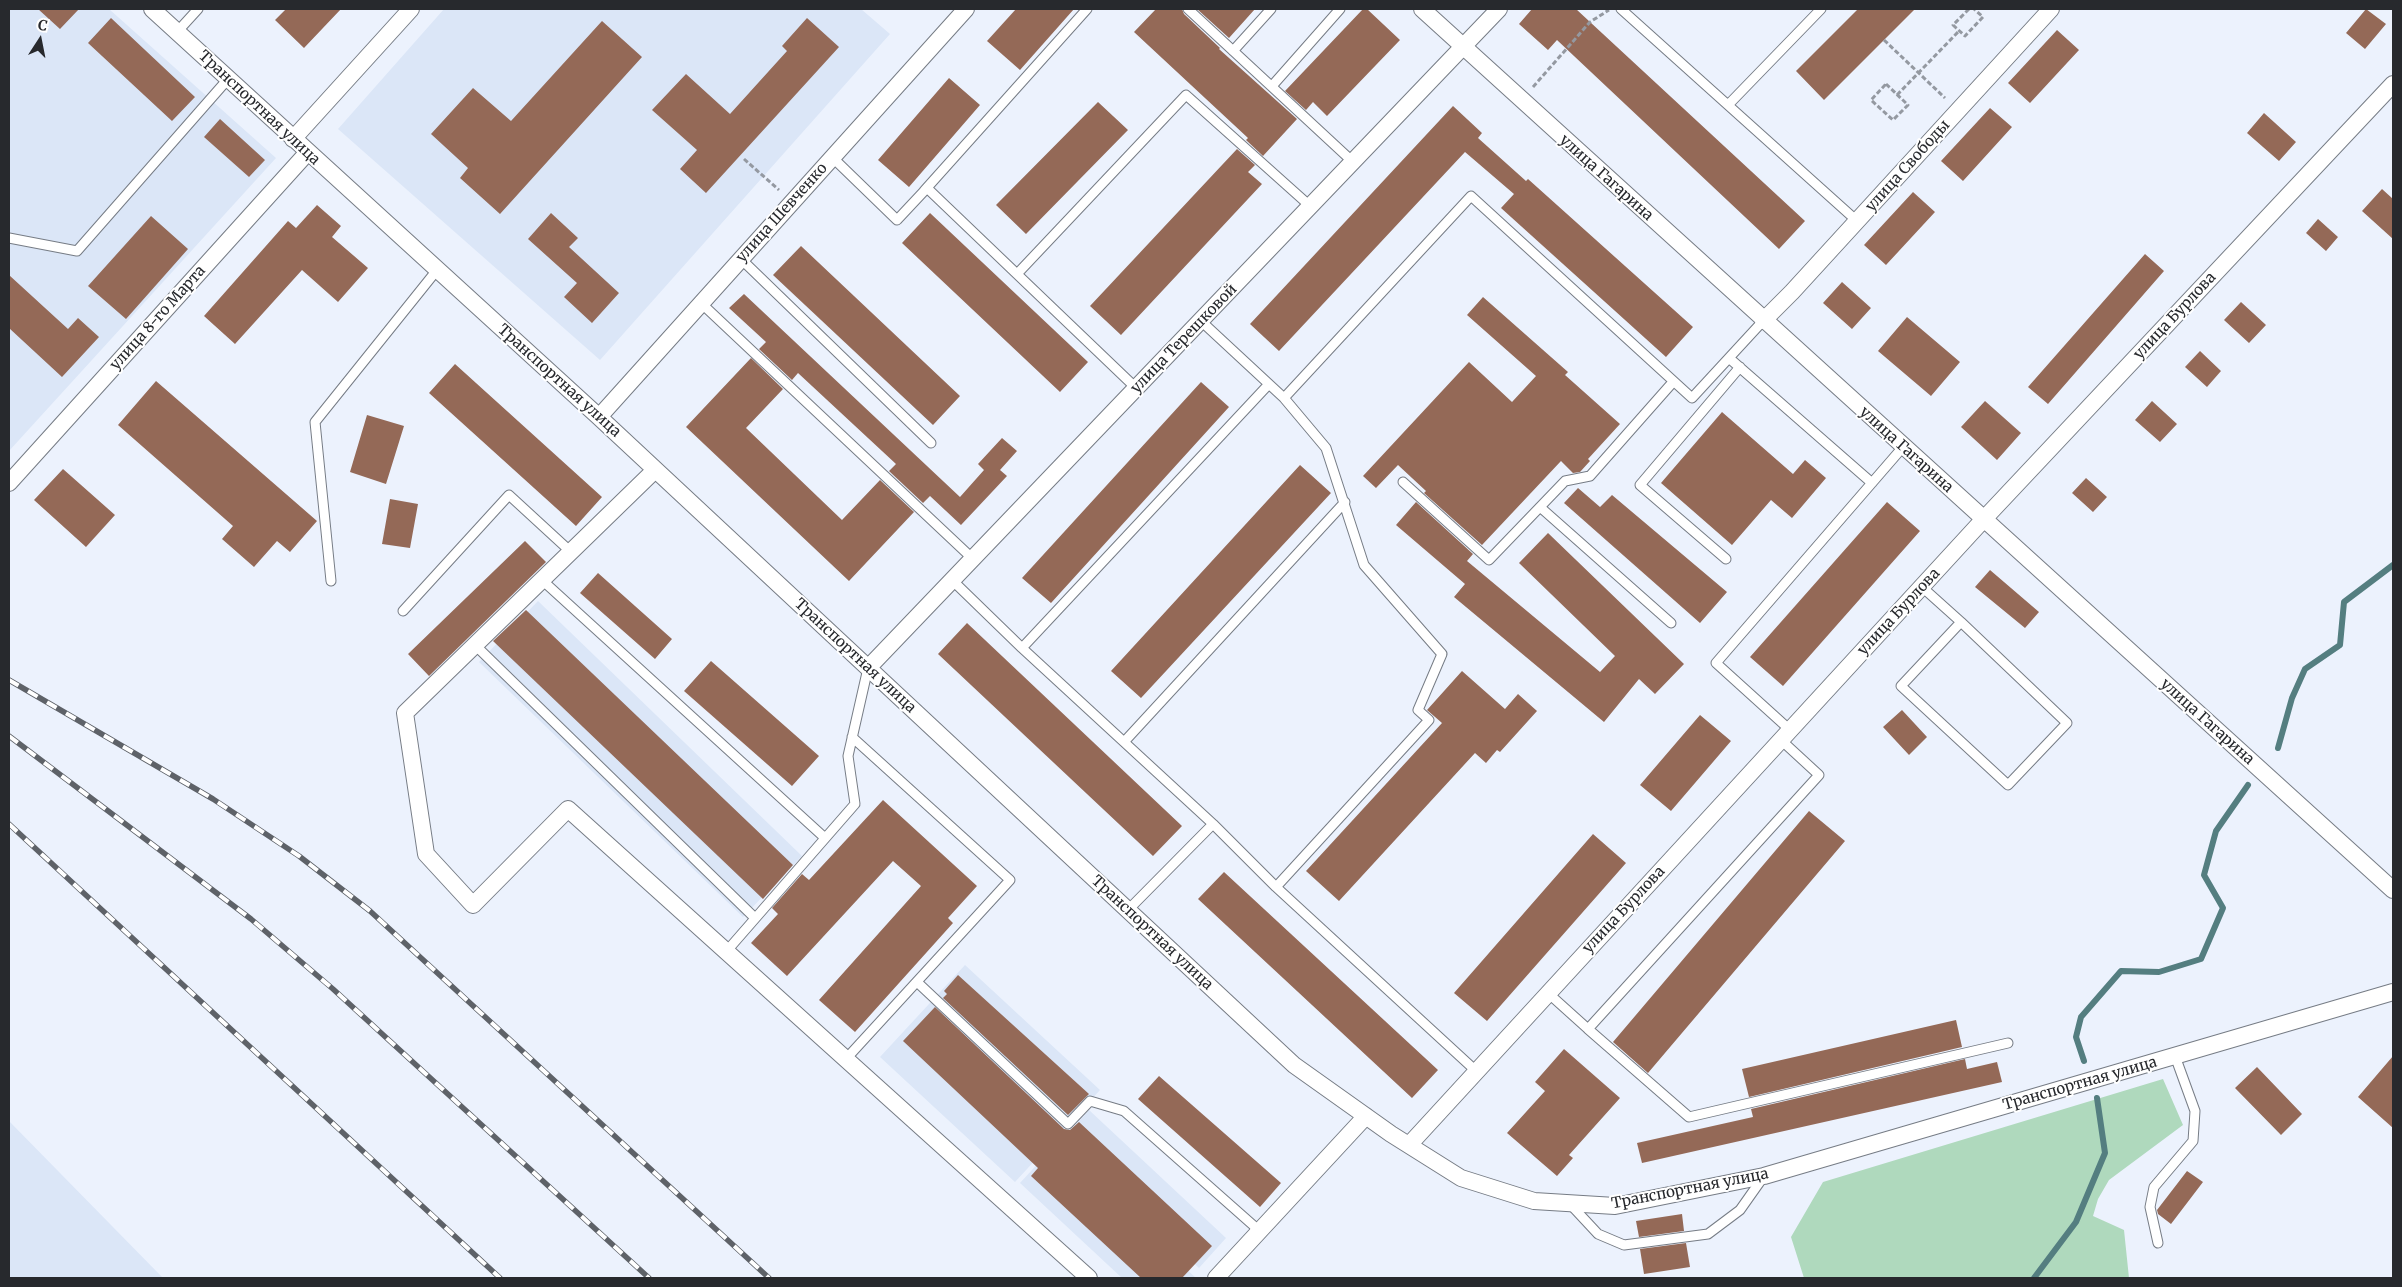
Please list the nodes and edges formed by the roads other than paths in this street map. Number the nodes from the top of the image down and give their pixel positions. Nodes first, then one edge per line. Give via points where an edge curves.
1 (152, 9) edge
2 (198, 9) edge
3 (411, 9) edge
4 (966, 9) edge
5 (1088, 9) edge
6 (1188, 9) edge
7 (1271, 9) edge
8 (1340, 9) edge
9 (1422, 9) edge
10 (1499, 9) edge
11 (1621, 9) edge
12 (1821, 9) edge
13 (2051, 9) edge
14 (176, 32) junction
15 (1463, 48) junction
16 (1233, 51) junction
17 (228, 79) junction
18 (2393, 84) edge
19 (1272, 86) junction
20 (1728, 106) junction
21 (293, 139) junction
22 (308, 152) junction
23 (832, 157) junction
24 (1353, 162) junction
25 (923, 192) junction
26 (1310, 206) junction
27 (1857, 221) junction
28 (9, 238) edge
29 (741, 259) junction
30 (437, 270) junction
31 (1017, 274) junction
32 (701, 303) junction
33 (1201, 321) junction
34 (1763, 321) junction
35 (1729, 358) junction
36 (1740, 367) junction
37 (1673, 382) junction
38 (1269, 384) junction
39 (1136, 388) junction
40 (1284, 398) junction
41 (598, 417) junction
42 (931, 443) dead end
43 (1903, 447) junction
44 (655, 470) junction
45 (1403, 482) dead end
46 (9, 483) edge
47 (1872, 483) junction
48 (1345, 502) junction
49 (1540, 507) junction
50 (1983, 520) junction
51 (571, 552) junction
52 (973, 559) junction
53 (1726, 559) dead end
54 (331, 580) dead end
55 (542, 580) junction
56 (952, 580) junction
57 (1922, 586) junction
58 (403, 611) dead end
59 (1961, 622) junction
60 (1671, 623) dead end
61 (475, 645) junction
62 (1022, 648) junction
63 (868, 668) junction
64 (1785, 735) junction
65 (852, 737) junction
66 (1124, 742) junction
67 (1213, 824) junction
68 (825, 838) junction
69 (1276, 887) junction
70 (2393, 890) edge
71 (1128, 910) junction
72 (755, 918) junction
73 (725, 953) junction
74 (917, 982) junction
75 (2393, 992) edge
76 (1548, 993) junction
77 (1588, 1029) junction
78 (2008, 1043) dead end
79 (2175, 1056) junction
80 (845, 1060) junction
81 (1476, 1071) junction
82 (1366, 1116) junction
83 (1408, 1145) junction
84 (1764, 1176) junction
85 (1571, 1205) junction
86 (1257, 1234) junction
87 (2158, 1243) dead end
88 (1219, 1277) edge
89 (1090, 1278) edge

1 - 14 street, Транспортная улица
2 - 14 lane
3 - 21 street
4 - 23 street, улица Шевченко
5 - 25 lane
6 - 16 lane
7 - 16 lane
8 - 19 lane
9 - 15 street, улица Гагарина
10 - 15 street, улица Терешковой
11 - 20 lane
12 - 20 lane
13 - 27 street, улица Свободы
14 - 17 street, Транспортная улица
15 - 24 street, улица Терешковой
15 - 34 street, улица Гагарина
16 - 19 lane
17 - 21 street, Транспортная улица
17 - 28 lane via 77,251
18 - 50 street, улица Бурлова
19 - 24 lane
20 - 27 lane
21 - 22 street, Транспортная улица
22 - 30 street, Транспортная улица
22 - 46 street, улица 8-го Марта
23 - 25 lane via 897,220
23 - 29 street, улица Шевченко
24 - 26 street, улица Терешковой
25 - 31 lane via 927,188
26 - 31 lane via 1186,95
26 - 33 street, улица Терешковой
27 - 34 street, улица Свободы
29 - 32 street, улица Шевченко
29 - 42 lane
30 - 41 street, Транспортная улица
30 - 54 lane via 315,422
31 - 39 lane
32 - 41 street, улица Шевченко
32 - 52 lane
33 - 38 lane
33 - 39 street, улица Терешковой
34 - 35 lane
34 - 43 street, улица Гагарина
35 - 36 lane
35 - 37 lane via 1692,398
36 - 47 lane
36 - 53 lane via 1640,485
37 - 40 lane via 1471,196
37 - 49 lane via 1590,476 1565,481
38 - 40 lane
38 - 62 lane
39 - 52 street, улица Терешковой
40 - 48 lane via 1326,448
41 - 44 street, Транспортная улица
43 - 47 lane
43 - 50 street, улица Гагарина
44 - 51 street
44 - 63 street, Транспортная улица
45 - 49 lane via 1489,560
47 - 64 lane via 1716,663
48 - 66 lane
48 - 69 lane via 1364,565 1442,654 1418,710 1429,720
49 - 60 lane
50 - 57 street, улица Бурлова
50 - 70 street, улица Гагарина
51 - 55 street
51 - 58 lane via 509,495
52 - 56 street, улица Терешковой
55 - 61 street
55 - 68 lane
56 - 62 lane
56 - 63 street, улица Терешковой
57 - 59 lane
57 - 64 street, улица Бурлова
59 - 59 lane via 2067,722 2008,786 1901,686
61 - 72 lane
61 - 73 street via 405,713 426,854 473,905 568,809
62 - 66 lane
63 - 65 lane
63 - 71 street, Транспортная улица
64 - 76 street, улица Бурлова
64 - 77 lane via 1819,775
65 - 68 lane via 848,756 855,804
65 - 74 lane via 1010,880
66 - 67 lane
67 - 69 lane
67 - 71 lane
68 - 72 lane
69 - 81 lane
71 - 82 street, Транспортная улица via 1294,1065
72 - 73 lane
73 - 80 street
74 - 80 lane
74 - 86 lane via 1068,1124 1090,1101 1124,1111 1254,1226
75 - 79 street, Транспортная улица
76 - 77 lane
76 - 81 street, улица Бурлова
77 - 78 lane via 1689,1117
79 - 84 street, Транспортная улица
79 - 87 lane via 2196,1111 2193,1142 2154,1187 2150,1207
80 - 89 street
81 - 83 street, улица Бурлова
82 - 83 street, Транспортная улица
82 - 86 street
83 - 85 street, Транспортная улица via 1461,1178 1534,1201
84 - 85 street, Транспортная улица via 1615,1206
84 - 85 lane via 1740,1210 1708,1234 1624,1245 1598,1234
86 - 88 street

